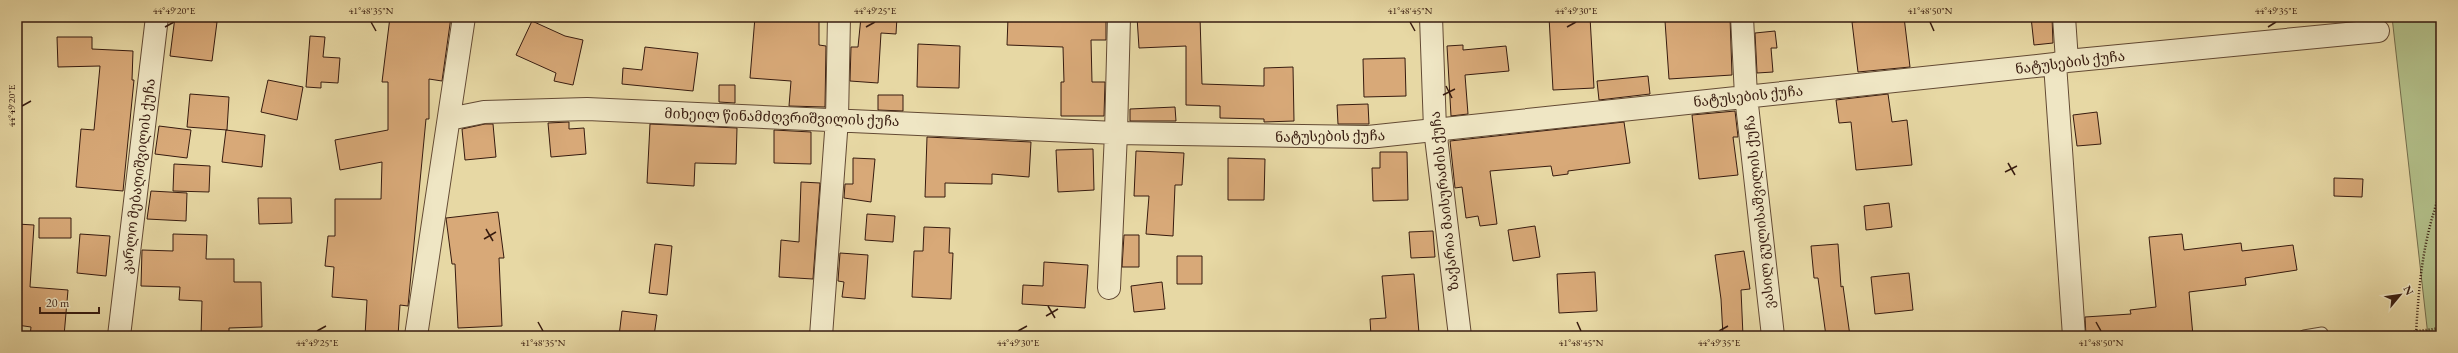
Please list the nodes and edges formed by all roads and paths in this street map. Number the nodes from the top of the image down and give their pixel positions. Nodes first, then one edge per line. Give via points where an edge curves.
1 (157, 17) edge
2 (464, 17) edge
3 (840, 17) edge
4 (1119, 17) edge
5 (1431, 17) edge
6 (1742, 17) edge
7 (2064, 17) edge
8 (2378, 31) dead end
9 (2061, 62) junction
10 (1746, 96) junction
11 (449, 119) junction
12 (837, 119) junction
13 (1435, 129) junction
14 (1116, 133) junction
15 (2441, 199) edge
16 (1109, 288) dead end
17 (2441, 328) edge
18 (2322, 333) dead end
19 (2416, 333) junction
20 (119, 336) edge
21 (416, 336) edge
22 (821, 336) edge
23 (1460, 336) edge
24 (1773, 336) edge
25 (2074, 336) edge
26 (2304, 336) edge
27 (2381, 336) edge

1 - 20 street, კარლო მებაღიშვილის ქუჩა
2 - 11 street
3 - 12 street
4 - 14 street
5 - 13 street, ზაქარია მაისურაძის ქუჩა
6 - 10 street, ვასილ გულისაშვილის ქუჩა
7 - 9 street
8 - 9 street, ნატუსების ქუჩა
9 - 10 street, ნატუსების ქუჩა
9 - 25 street
10 - 13 street, ნატუსების ქუჩა
10 - 24 street, ვასილ გულისაშვილის ქუჩა
11 - 12 street, მიხეილ წინამძღვრიშვილის ქუჩა via 484,112 587,109
11 - 21 street
12 - 14 street, მიხეილ წინამძღვრიშვილის ქუჩა
12 - 22 street
13 - 14 street, ნატუსების ქუჩა via 1368,137
13 - 23 street, ზაქარია მაისურაძის ქუჩა
14 - 16 street
15 - 19 path via 2437,202 2426,236 2419,284
17 - 19 path
18 - 26 lane
19 - 27 path

